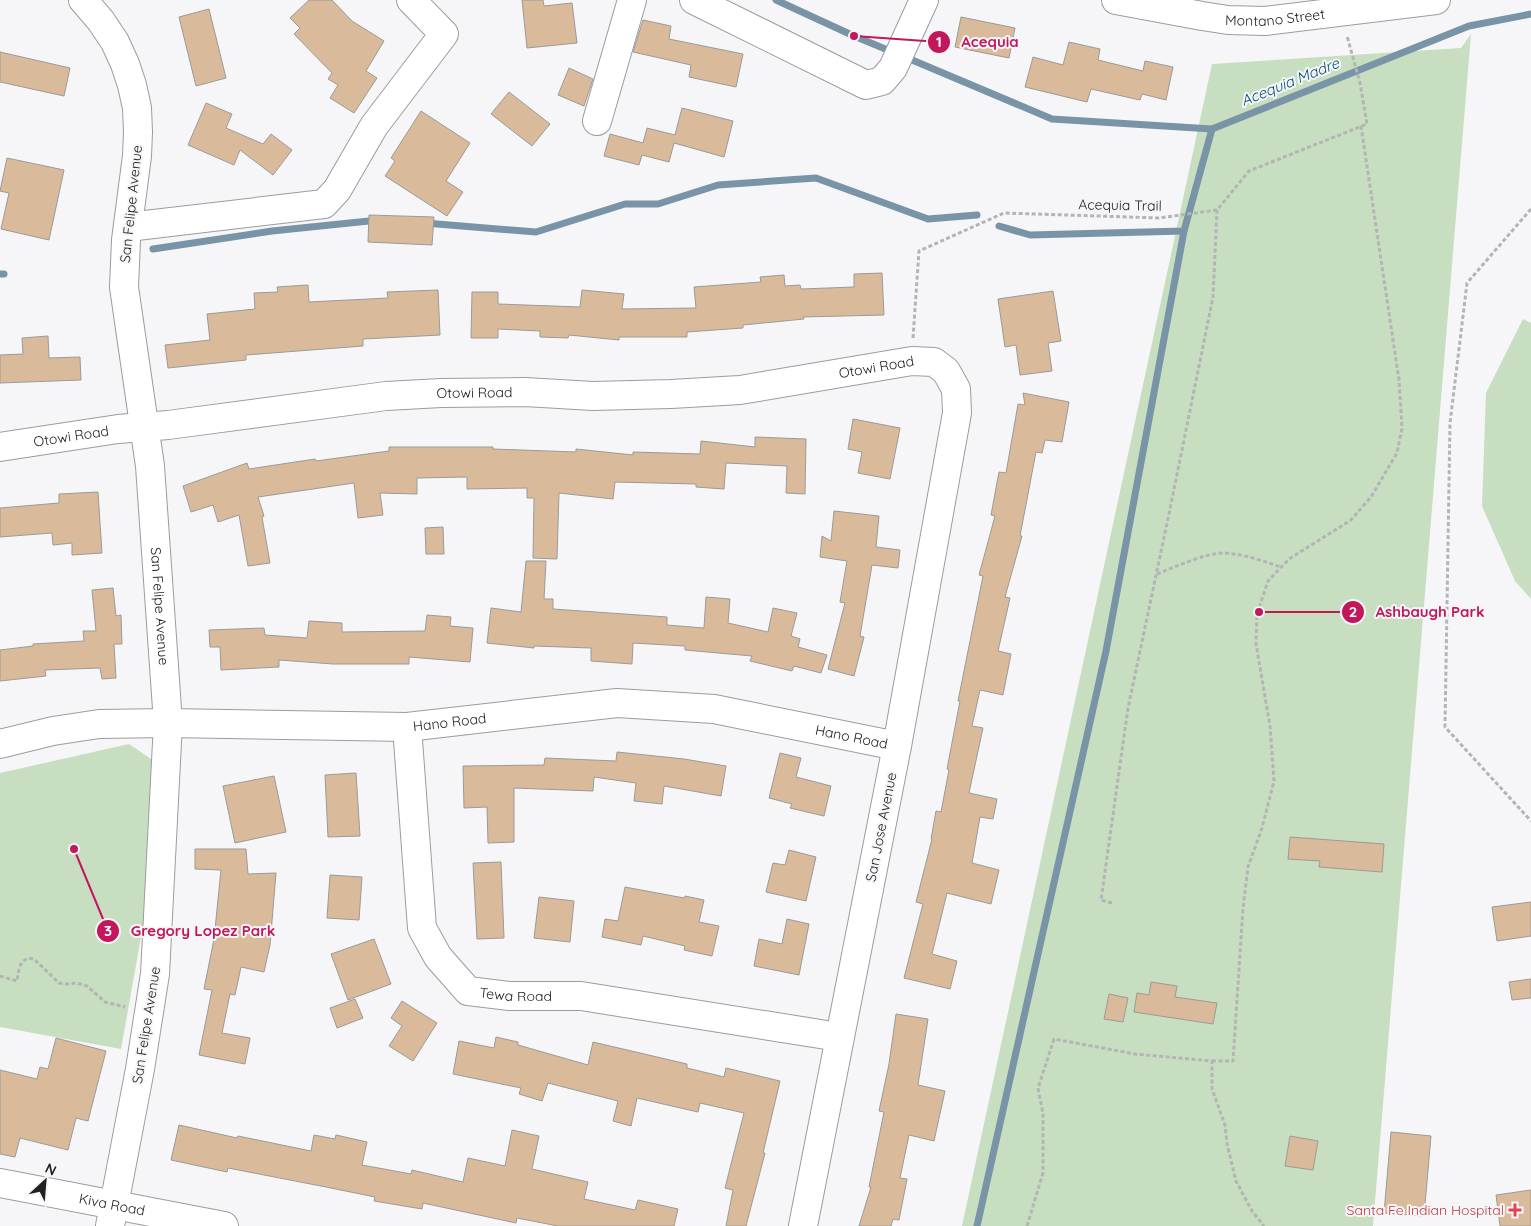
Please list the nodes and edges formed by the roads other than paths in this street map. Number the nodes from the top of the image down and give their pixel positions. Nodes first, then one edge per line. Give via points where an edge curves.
1 (83, 0) edge
2 (411, 0) edge
3 (632, 0) edge
4 (694, 0) edge
5 (924, 0) edge
6 (1116, 0) edge
7 (1436, 0) edge
8 (1203, 8) edge
9 (597, 121) dead end
10 (128, 227) junction
11 (946, 371) joint
12 (144, 427) junction
13 (0, 447) edge
14 (168, 723) junction
15 (407, 727) junction
16 (0, 744) edge
17 (897, 746) junction
18 (839, 1037) junction
19 (0, 1184) edge
20 (112, 1215) edge
21 (224, 1226) edge
22 (804, 1226) edge

1 - 10 street, San Felipe Avenue via 115,42 125,64 137,108 138,132
2 - 10 street via 444,34 374,126 337,190 324,204
3 - 9 street
4 - 5 street via 866,85 882,81 893,68
6 - 8 street, Montano Street
7 - 8 street, Montano Street via 1265,21 1228,20
10 - 12 street, San Felipe Avenue via 124,287
11 - 12 street, Otowi Road via 934,362 912,361 740,390 671,394 592,396 442,392 386,396
11 - 17 street, San Jose Avenue via 956,390 958,412
12 - 13 street, Otowi Road
12 - 14 street, San Felipe Avenue via 150,466
14 - 15 street, Hano Road
14 - 16 street, Hano Road via 109,724 54,730
14 - 20 street, San Felipe Avenue via 155,974
15 - 17 street, Hano Road via 617,703 714,709
15 - 18 street, Tewa Road via 422,928 438,957 468,991 510,996 581,996
17 - 18 street, San Jose Avenue
18 - 22 street, San Jose Avenue
19 - 20 street, Kiva Road
20 - 21 street, Kiva Road

